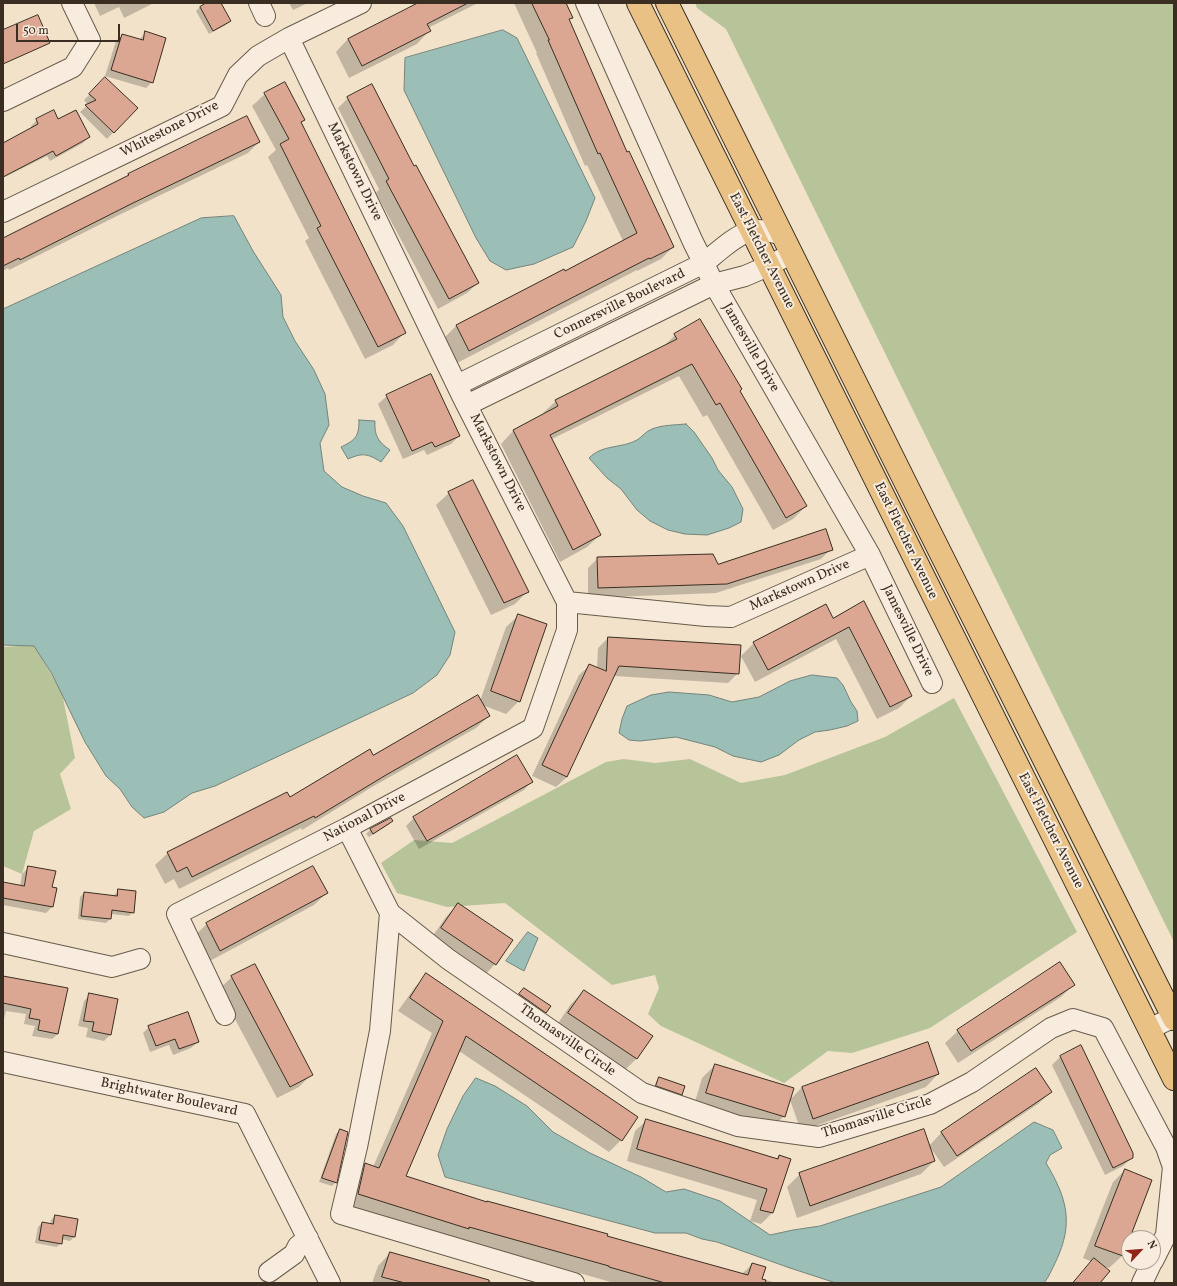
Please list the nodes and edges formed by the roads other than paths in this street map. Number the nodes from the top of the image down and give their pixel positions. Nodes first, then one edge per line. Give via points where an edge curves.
1 (72, 3) edge
2 (361, 3) edge
3 (586, 3) edge
4 (638, 3) edge
5 (667, 3) edge
6 (289, 38) junction
7 (3, 101) edge
8 (3, 212) edge
9 (751, 231) junction
10 (781, 234) junction
11 (791, 254) junction
12 (704, 263) junction
13 (768, 266) junction
14 (714, 284) junction
15 (457, 385) junction
16 (467, 405) junction
17 (870, 555) junction
18 (946, 564) junction
19 (922, 576) junction
20 (567, 602) junction
21 (932, 683) dead end
22 (347, 828) junction
23 (390, 912) junction
24 (3, 943) edge
25 (140, 959) dead end
26 (225, 1015) dead end
27 (1174, 1018) edge
28 (1149, 1030) junction
29 (3, 1062) edge
30 (1174, 1079) edge
31 (308, 1238) junction
32 (1161, 1245) edge
33 (1148, 1270) edge
34 (269, 1272) dead end
35 (330, 1283) edge
36 (574, 1283) edge
37 (1142, 1283) edge

1 - 7 street via 90,40 73,67
2 - 6 street, Whitestone Drive
3 - 12 street, Jamesville Drive
4 - 9 main road, East Fletcher Avenue
5 - 10 main road, East Fletcher Avenue
6 - 8 street, Whitestone Drive via 258,56 238,75 222,106
6 - 15 street, Markstown Drive
9 - 10 street
9 - 12 street, Connersville Boulevard
9 - 13 main road, East Fletcher Avenue
10 - 11 main road, East Fletcher Avenue
11 - 13 street, Connersville Boulevard
11 - 18 main road, East Fletcher Avenue
12 - 14 street, Jamesville Drive
12 - 15 street, Connersville Boulevard
13 - 14 street, Connersville Boulevard via 745,276
13 - 19 main road, East Fletcher Avenue
14 - 16 street, Connersville Boulevard
14 - 17 street, Jamesville Drive
15 - 16 street, Markstown Drive
16 - 20 street, Markstown Drive
17 - 20 street, Markstown Drive via 731,617
17 - 21 street, Jamesville Drive
18 - 19 street
18 - 27 main road, East Fletcher Avenue
19 - 28 main road, East Fletcher Avenue
20 - 22 street, National Drive via 567,630 533,728
22 - 23 street, Thomasville Circle
22 - 26 street, National Drive via 177,914
23 - 32 street, Thomasville Circle via 448,959 642,1093 738,1126 818,1137 930,1104 972,1082 1051,1028 1073,1019 1103,1028 1166,1148 1173,1167 1166,1235
23 - 36 street via 380,1031 341,1214
24 - 25 street via 112,967
27 - 28 street
28 - 30 main road, East Fletcher Avenue
29 - 31 street, Brightwater Boulevard via 245,1114
31 - 34 street via 298,1246 294,1254
31 - 35 street, Brightwater Boulevard
33 - 37 street, Thomasville Circle

